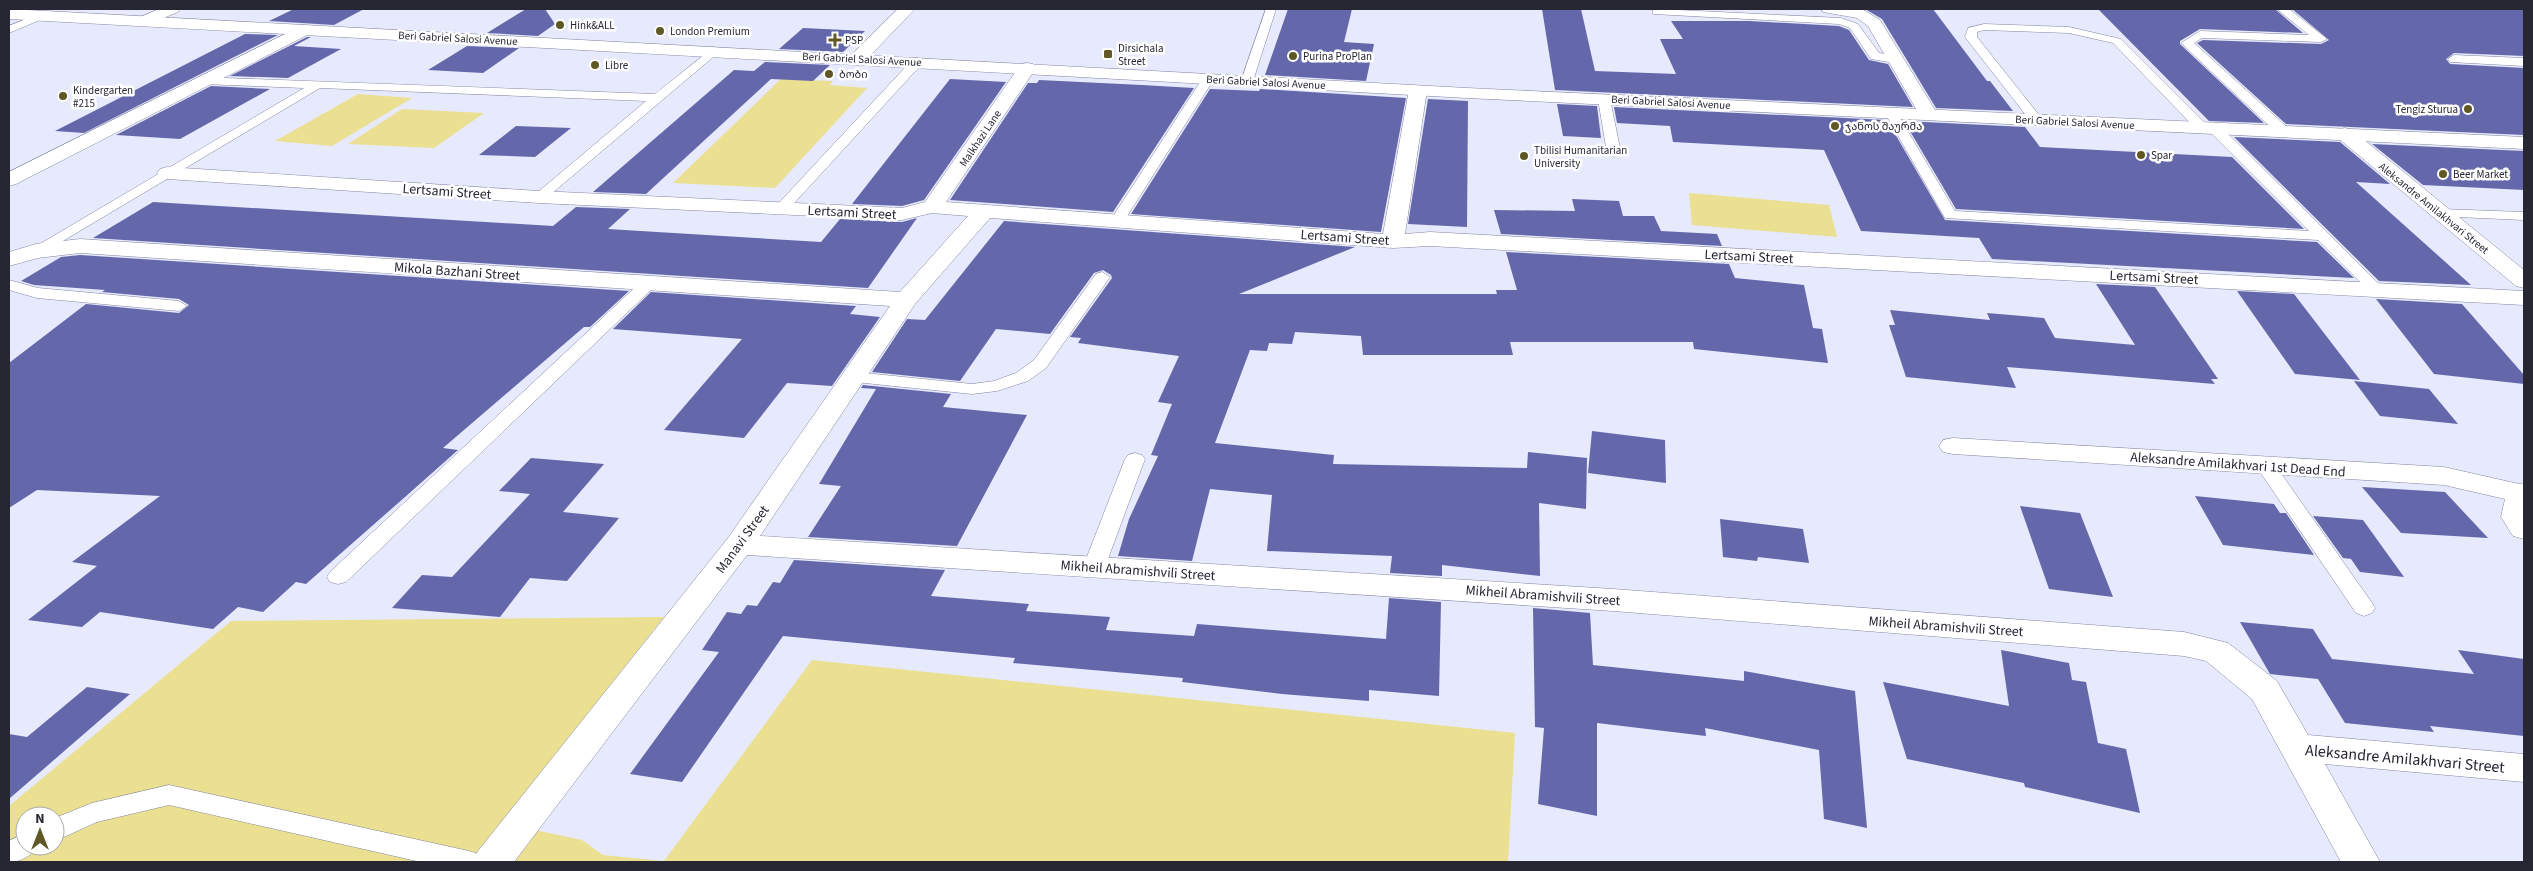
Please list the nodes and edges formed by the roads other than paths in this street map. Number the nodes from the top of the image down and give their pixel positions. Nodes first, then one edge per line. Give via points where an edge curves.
1 (172, 9) edge
2 (907, 9) edge
3 (1271, 9) edge
4 (1830, 9) edge
5 (2282, 9) edge
6 (1657, 12) dead end
7 (9, 14) edge
8 (43, 15) junction
9 (144, 21) junction
10 (9, 30) edge
11 (304, 30) junction
12 (714, 51) junction
13 (857, 59) junction
14 (1895, 59) junction
15 (2454, 60) dead end
16 (917, 62) junction
17 (2524, 62) edge
18 (1027, 68) junction
19 (1208, 79) junction
20 (202, 80) junction
21 (1247, 81) junction
22 (317, 85) junction
23 (1418, 90) junction
24 (657, 98) junction
25 (1604, 99) junction
26 (1891, 113) junction
27 (1929, 115) junction
28 (2037, 120) junction
29 (2208, 128) junction
30 (2284, 132) junction
31 (2345, 134) junction
32 (2524, 143) edge
33 (1614, 153) dead end
34 (167, 173) junction
35 (9, 180) edge
36 (539, 196) junction
37 (932, 207) junction
38 (781, 209) junction
39 (984, 211) junction
40 (2440, 213) junction
41 (2524, 216) edge
42 (1117, 221) junction
43 (2324, 236) junction
44 (1394, 241) junction
45 (9, 248) edge
46 (36, 250) junction
47 (9, 259) edge
48 (1102, 277) dead end
49 (2524, 281) edge
50 (649, 284) junction
51 (9, 285) edge
52 (2376, 289) junction
53 (2524, 298) edge
54 (906, 300) junction
55 (179, 306) dead end
56 (855, 377) junction
57 (1953, 446) dead end
58 (1135, 459) dead end
59 (2266, 466) junction
60 (2523, 493) edge
61 (2524, 529) edge
62 (739, 545) junction
63 (1094, 567) junction
64 (338, 577) dead end
65 (2364, 608) dead end
66 (2296, 748) junction
67 (2524, 768) edge
68 (65, 825) edge
69 (469, 862) edge
70 (492, 862) edge
71 (2361, 862) edge

1 - 9 street
2 - 13 street
3 - 21 lane
4 - 14 street via 1851,11 1869,18
5 - 30 lane via 2320,39 2200,34 2187,43
6 - 14 lane via 1841,21 1854,26 1875,56
7 - 8 street, Beri Gabriel Salosi Avenue
8 - 9 street, Beri Gabriel Salosi Avenue
8 - 10 lane
9 - 11 street, Beri Gabriel Salosi Avenue
11 - 12 street, Beri Gabriel Salosi Avenue
11 - 20 street
12 - 13 street, Beri Gabriel Salosi Avenue
12 - 24 lane
13 - 16 street, Beri Gabriel Salosi Avenue
14 - 27 street
15 - 17 lane
16 - 18 street, Beri Gabriel Salosi Avenue
16 - 38 lane
18 - 19 street, Beri Gabriel Salosi Avenue
18 - 37 street, Malkhazi Lane
19 - 21 street, Beri Gabriel Salosi Avenue
19 - 42 lane
20 - 22 lane
20 - 35 street
21 - 23 street, Beri Gabriel Salosi Avenue
22 - 24 lane
22 - 34 lane
23 - 25 street, Beri Gabriel Salosi Avenue
23 - 44 street
24 - 36 lane
25 - 26 street, Beri Gabriel Salosi Avenue
25 - 33 lane
26 - 27 street, Beri Gabriel Salosi Avenue
26 - 43 lane via 1950,215
27 - 28 street, Beri Gabriel Salosi Avenue
28 - 29 street, Beri Gabriel Salosi Avenue
28 - 29 lane via 1971,37 1972,30 1984,27 2076,31 2117,41
29 - 30 street, Beri Gabriel Salosi Avenue
29 - 43 lane
30 - 31 street, Beri Gabriel Salosi Avenue
31 - 32 street, Beri Gabriel Salosi Avenue
31 - 40 street, Aleksandre Amilakhvari Street
34 - 36 street, Lertsami Street
34 - 46 lane
36 - 38 street, Lertsami Street
37 - 38 street, Lertsami Street via 902,214
37 - 39 street, Lertsami Street
39 - 42 street, Lertsami Street
39 - 54 street, Manavi Street
40 - 41 lane
40 - 49 street, Aleksandre Amilakhvari Street
42 - 44 street, Lertsami Street
43 - 52 lane
44 - 52 street, Lertsami Street via 1430,239
45 - 46 street
46 - 47 street, Mikola Bazhani Street
46 - 50 street, Mikola Bazhani Street via 80,246
48 - 56 lane via 1040,364 1022,377 997,386 972,389
50 - 54 street, Mikola Bazhani Street
50 - 64 lane
51 - 55 lane via 37,293
52 - 53 street, Lertsami Street
54 - 56 street, Manavi Street
56 - 62 street, Manavi Street
57 - 59 street, Aleksandre Amilakhvari 1st Dead End
58 - 63 lane
59 - 60 street, Aleksandre Amilakhvari 1st Dead End via 2444,476
59 - 65 lane
60 - 61 street via 2516,517
62 - 63 street, Mikheil Abramishvili Street
62 - 70 street, Manavi Street
63 - 66 street, Mikheil Abramishvili Street via 1613,600 2184,644 2216,651 2265,690
66 - 67 street, Aleksandre Amilakhvari Street
66 - 71 street, Aleksandre Amilakhvari Street
68 - 69 lane via 92,812 169,795

